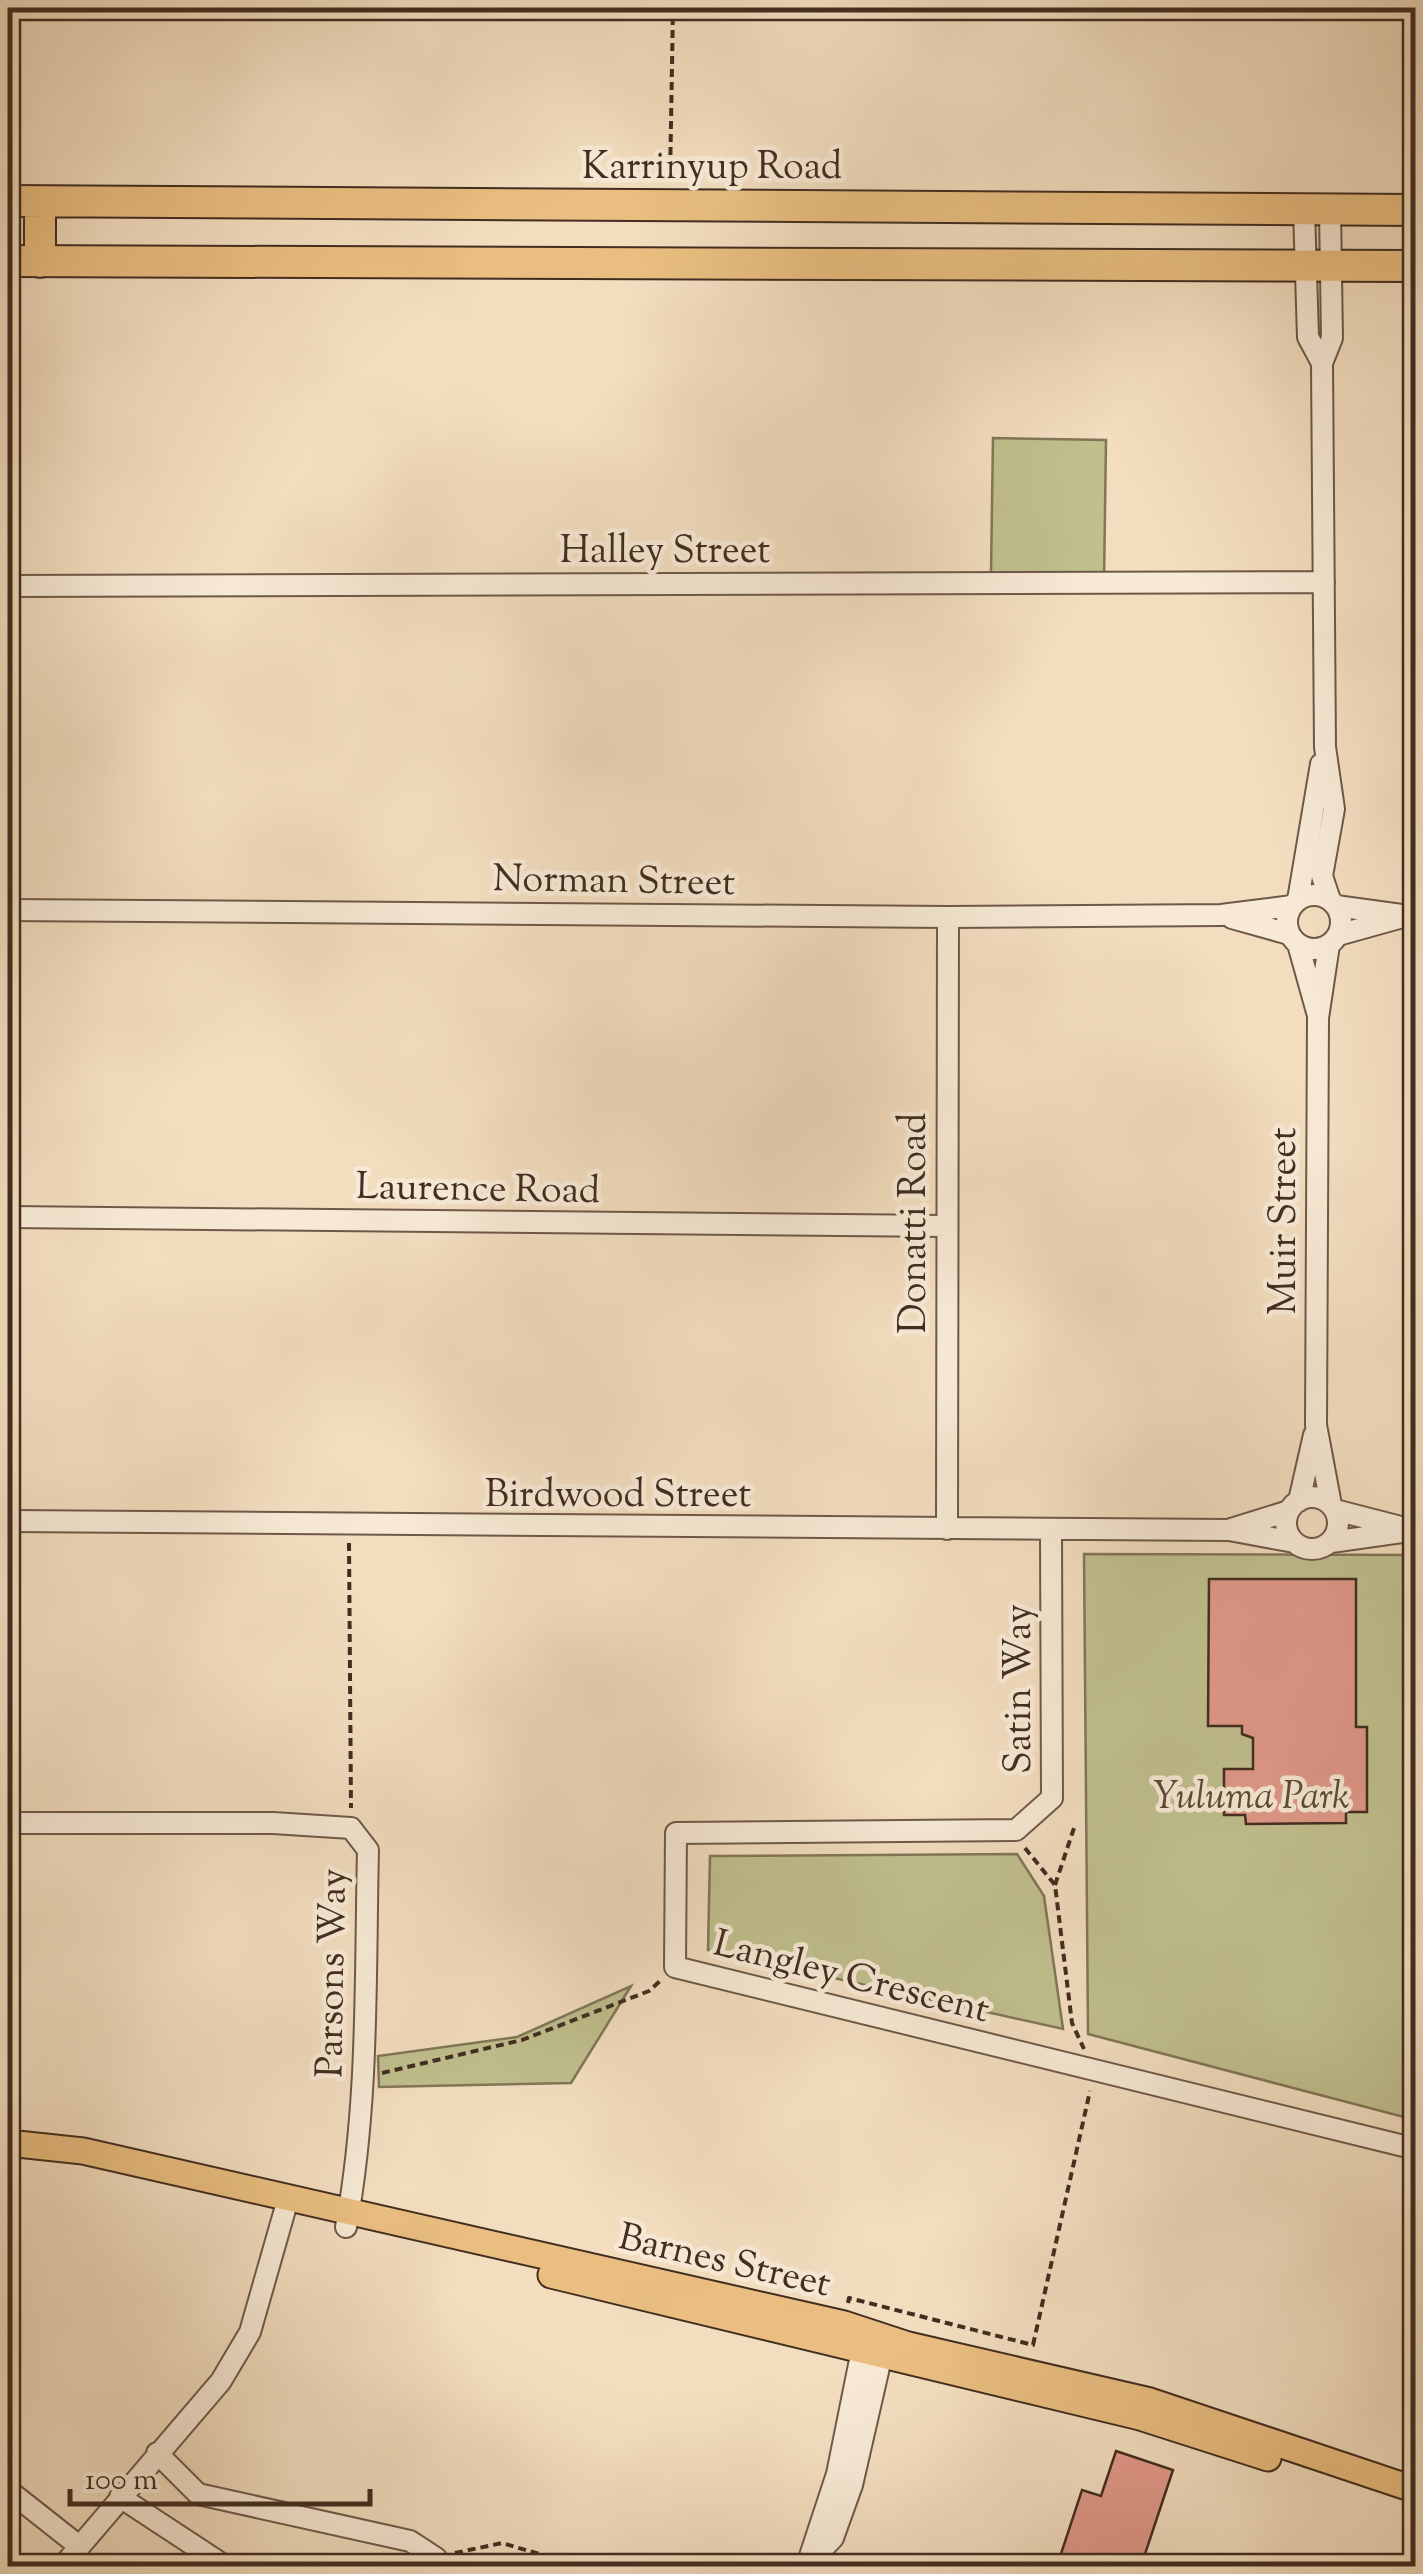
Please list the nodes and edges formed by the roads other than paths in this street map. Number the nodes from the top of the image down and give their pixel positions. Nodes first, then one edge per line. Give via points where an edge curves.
1 (8, 201) edge
2 (40, 202) junction
3 (1317, 210) junction
4 (1416, 210) edge
5 (8, 262) edge
6 (40, 262) junction
7 (1318, 266) junction
8 (1416, 266) edge
9 (1324, 582) junction
10 (8, 586) edge
11 (1325, 748) junction
12 (1295, 903) junction
13 (1333, 903) junction
14 (8, 910) edge
15 (1221, 915) junction
16 (1411, 917) edge
17 (948, 918) junction
18 (1293, 939) junction
19 (1334, 940) junction
20 (1318, 1018) junction
21 (8, 1217) edge
22 (947, 1226) junction
23 (1316, 1425) junction
24 (1294, 1506) junction
25 (1333, 1508) junction
26 (8, 1521) edge
27 (948, 1529) junction
28 (1229, 1530) junction
29 (1414, 1530) edge
30 (1052, 1532) junction
31 (1294, 1542) junction
32 (1331, 1542) junction
33 (8, 1823) edge
34 (1016, 1830) joint
35 (8, 2143) edge
36 (1416, 2149) edge
37 (8, 2160) edge
38 (287, 2206) junction
39 (348, 2219) junction
40 (874, 2345) junction
41 (157, 2453) junction
42 (8, 2490) edge
43 (1416, 2490) edge
44 (120, 2497) junction
45 (1416, 2506) edge
46 (79, 2546) junction
47 (435, 2562) edge
48 (62, 2566) edge
49 (225, 2566) edge
50 (808, 2566) edge

1 - 2 highway, Karrinyup Road
2 - 3 highway, Karrinyup Road
2 - 6 highway
3 - 4 highway, Karrinyup Road
3 - 7 street
5 - 6 highway
6 - 7 highway
7 - 8 highway
7 - 9 street via 1308,337 1322,363
9 - 10 street, Halley Street
9 - 11 street
11 - 12 street
11 - 13 street via 1334,809 1322,876
12 - 13 street via 1314,895
12 - 15 street, Norman Street
12 - 18 street via 1286,920
13 - 16 street
13 - 19 street via 1341,920
14 - 17 street, Norman Street
15 - 17 street, Norman Street
15 - 18 street, Norman Street
16 - 19 street
17 - 22 street, Donatti Road
18 - 19 street via 1310,949
18 - 20 street, Muir Street
19 - 20 street, Muir Street
20 - 23 street, Muir Street
21 - 22 street, Laurence Road
22 - 27 street, Donatti Road
23 - 24 street, Muir Street
23 - 25 street, Muir Street
24 - 25 street via 1312,1497
24 - 28 street, Birdwood Street
24 - 31 street via 1287,1530
25 - 29 street
25 - 32 street via 1339,1524
26 - 27 street, Birdwood Street
27 - 30 street, Birdwood Street
28 - 30 street, Birdwood Street
28 - 31 street, Birdwood Street
29 - 32 street
30 - 34 street, Satin Way via 1052,1798
31 - 32 street via 1312,1550
33 - 39 street, Parsons Way via 351,1828 368,1850 363,2079
34 - 36 street, Langley Crescent via 676,1833 675,1967
35 - 38 main road, Barnes Street via 84,2152
37 - 38 main road, Barnes Street via 77,2166
38 - 39 main road, Barnes Street
38 - 41 street via 250,2332 221,2380
39 - 40 main road, Barnes Street
40 - 43 main road, Barnes Street via 1150,2401
40 - 45 main road, Barnes Street via 1140,2417
40 - 50 street via 852,2485 833,2538
41 - 44 street
41 - 47 street via 198,2494 410,2540
42 - 46 street
44 - 46 street
44 - 49 street
46 - 48 street

